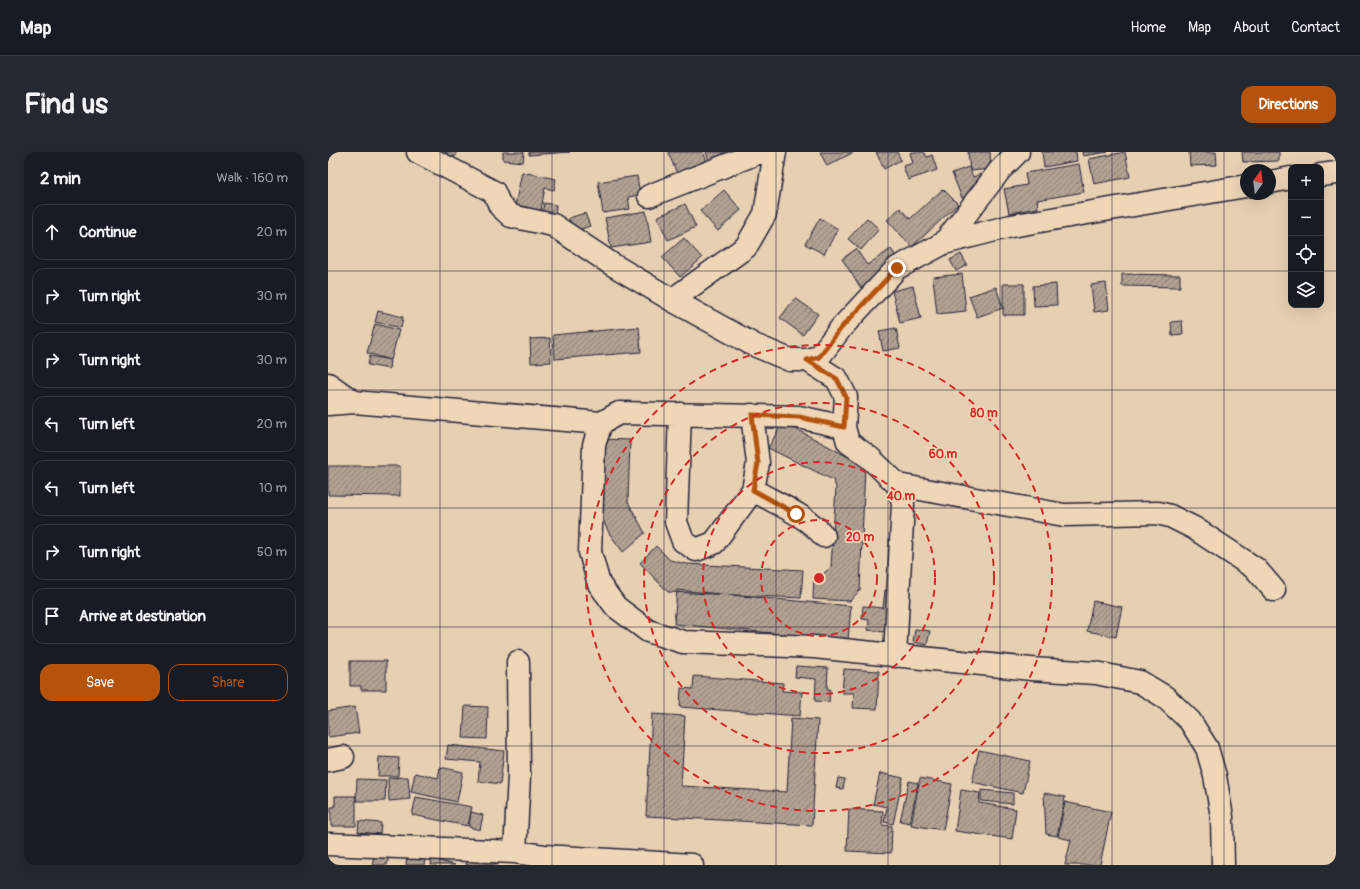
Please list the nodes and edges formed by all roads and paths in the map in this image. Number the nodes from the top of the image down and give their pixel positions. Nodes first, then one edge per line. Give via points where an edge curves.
1 (418, 152) edge
2 (760, 152) edge
3 (775, 152) edge
4 (1018, 152) edge
5 (1336, 173) edge
6 (1324, 174) edge
7 (1288, 179) edge
8 (1276, 181) edge
9 (1240, 187) edge
10 (648, 196) dead end
11 (944, 243) junction
12 (672, 300) junction
13 (807, 360) junction
14 (328, 384) edge
15 (354, 402) junction
16 (328, 404) edge
17 (680, 414) junction
18 (752, 415) junction
19 (601, 423) junction
20 (844, 427) junction
21 (898, 485) junction
22 (753, 490) junction
23 (824, 536) dead end
24 (1274, 590) dead end
25 (895, 656) junction
26 (518, 662) dead end
27 (328, 844) edge
28 (515, 852) junction
29 (544, 861) edge
30 (692, 865) edge
31 (1223, 865) edge

1 - 12 street via 494,192 500,206 511,216 553,225
2 - 10 street
3 - 12 street via 764,214 746,246
4 - 11 street via 1000,170
5 - 6 street
7 - 8 street
9 - 11 street via 1011,226
11 - 13 street via 897,268 841,328 819,357
12 - 13 street via 754,345 790,360
13 - 20 street via 837,379 846,397
14 - 15 street
15 - 16 street
15 - 19 street
17 - 18 street
17 - 19 street via 619,413
17 - 22 street via 676,522 683,541 696,550 714,543
18 - 20 street via 799,417
18 - 22 street via 758,463
19 - 25 street via 594,445 590,552 598,584 616,607 648,632 683,642 814,647
20 - 21 street via 848,442 870,458
21 - 24 street via 1064,515 1158,513 1170,516 1194,528 1256,569
21 - 25 street via 903,503
22 - 23 street via 796,514 816,527
25 - 31 street via 1096,673 1140,682 1165,697 1190,721 1207,748 1222,817
26 - 28 street via 519,776
27 - 28 street
28 - 29 street
29 - 30 street

